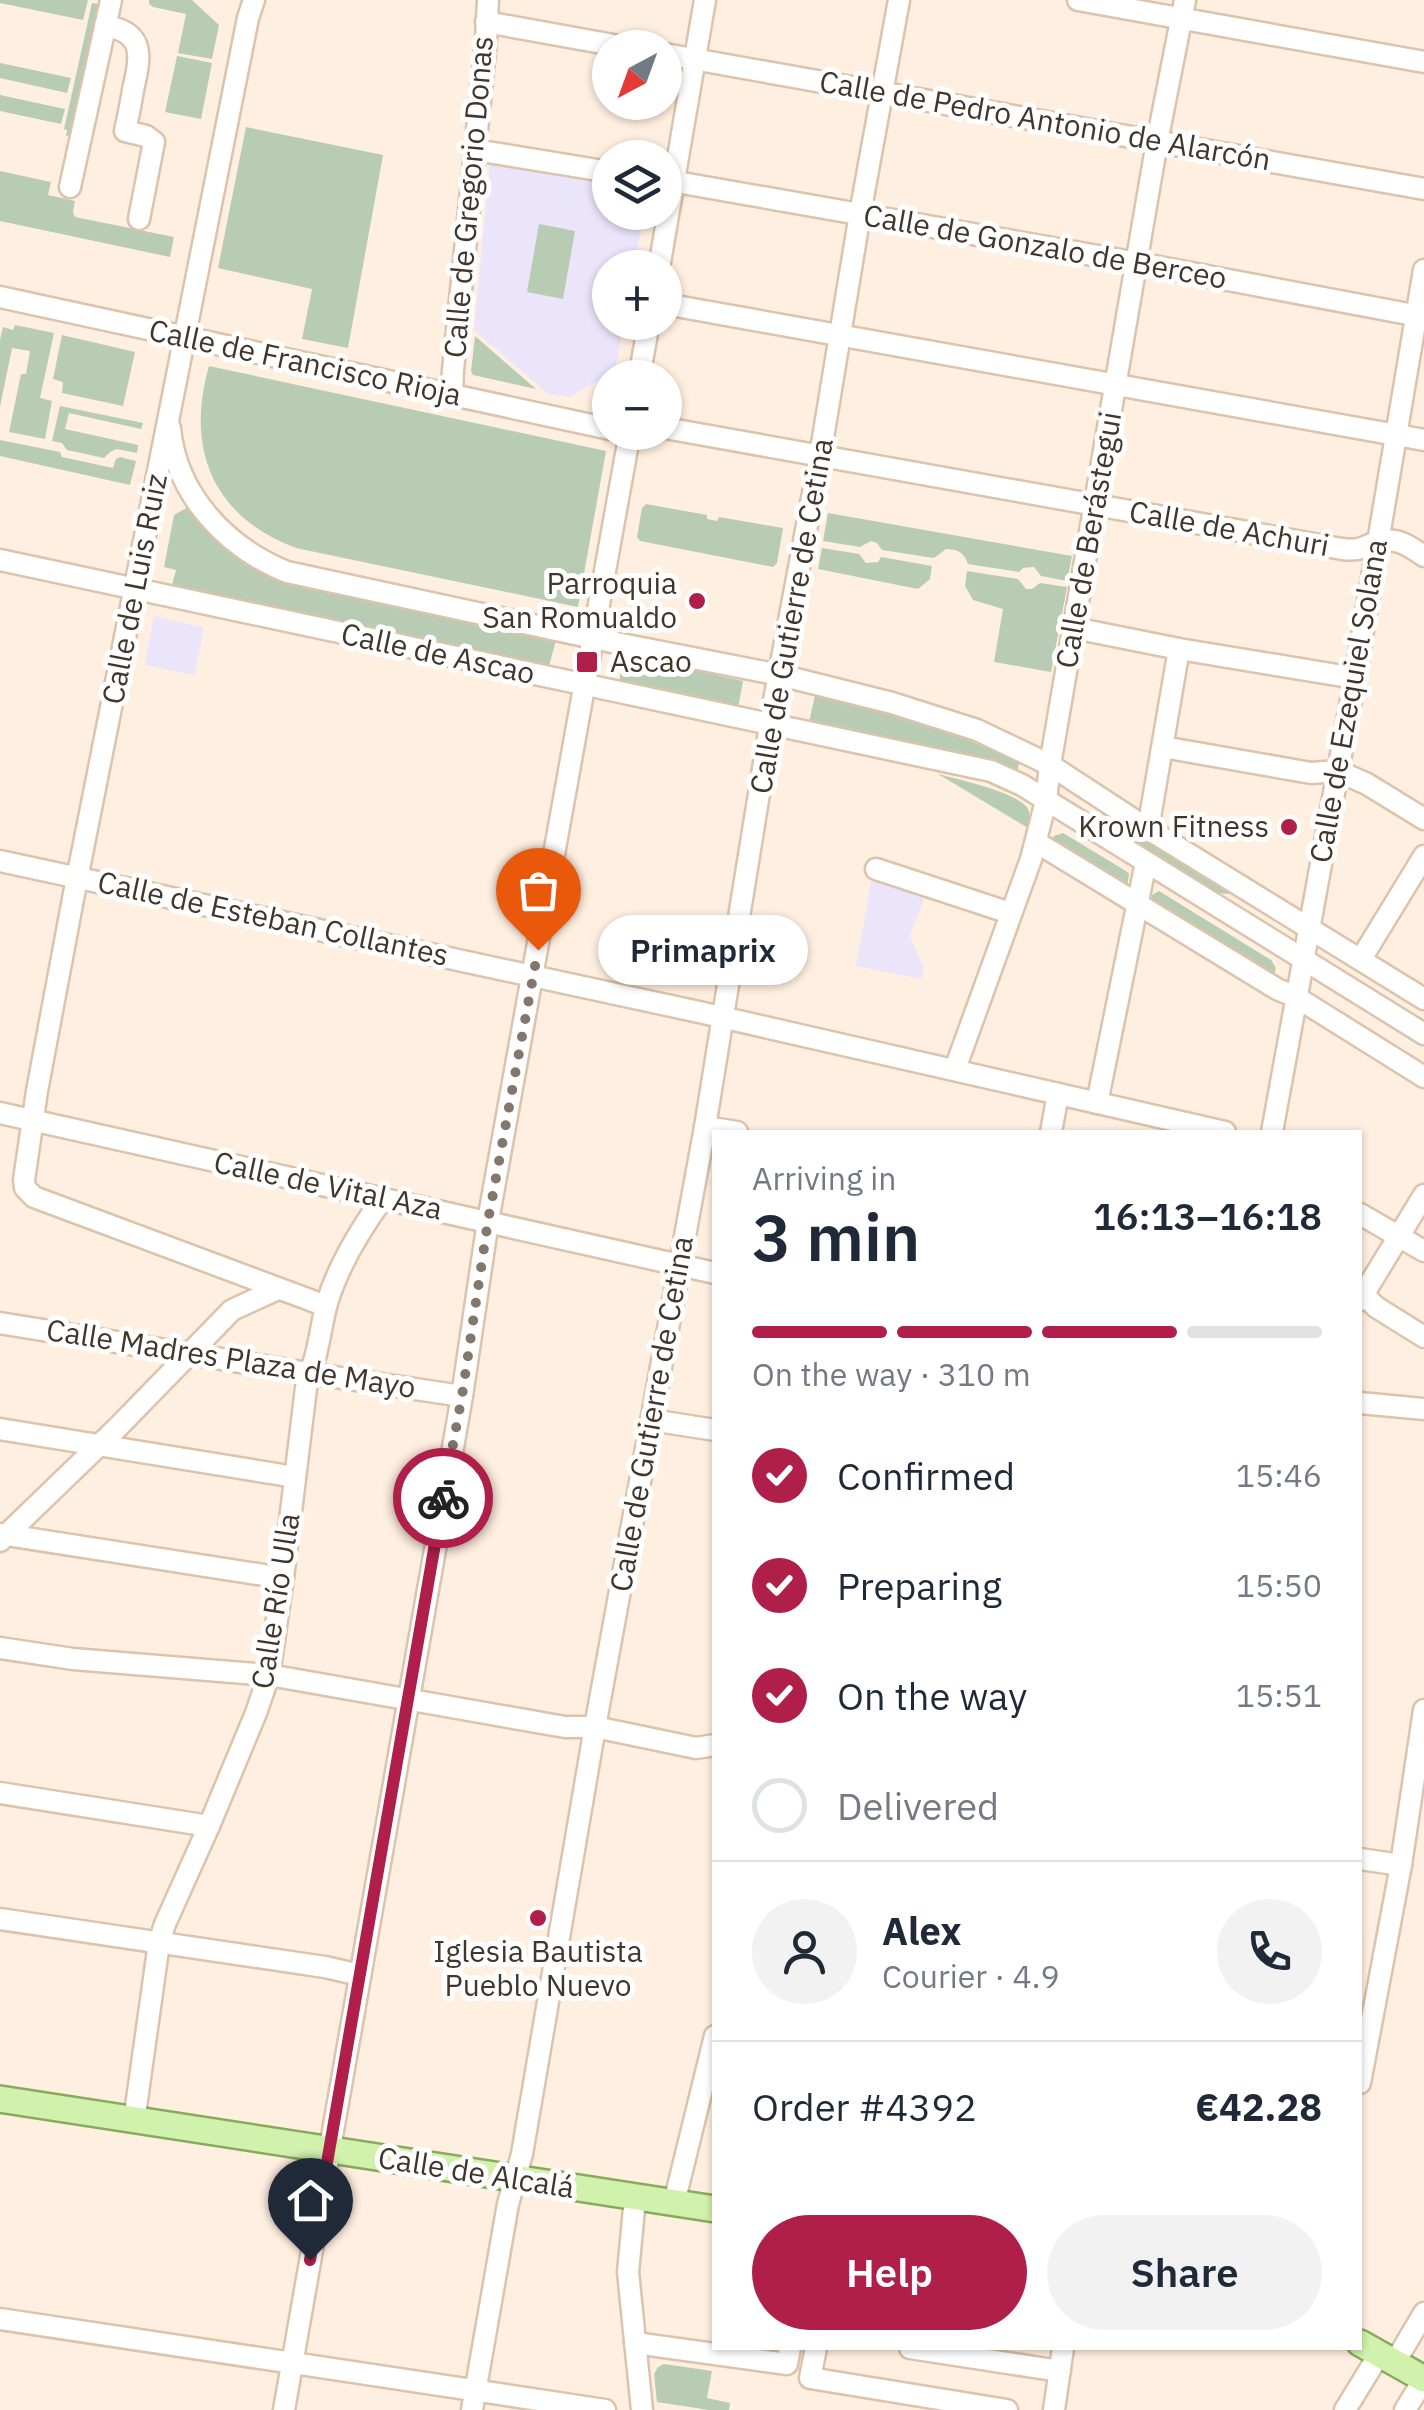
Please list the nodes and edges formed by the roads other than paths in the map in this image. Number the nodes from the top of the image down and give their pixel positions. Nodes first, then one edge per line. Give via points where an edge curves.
1 (111, 0) edge
2 (488, 0) edge
3 (706, 0) edge
4 (899, 0) edge
5 (1078, 0) edge
6 (249, 5) edge
7 (1183, 9) edge
8 (486, 22) junction
9 (105, 26) junction
10 (592, 41) edge
11 (682, 56) edge
12 (695, 58) junction
13 (1424, 62) edge
14 (884, 92) junction
15 (678, 140) edge
16 (1157, 142) junction
17 (475, 150) junction
18 (592, 169) edge
19 (682, 183) edge
20 (70, 187) dead end
21 (1424, 189) edge
22 (860, 214) junction
23 (139, 218) dead end
24 (1138, 263) junction
25 (1424, 270) edge
26 (0, 297) edge
27 (682, 307) edge
28 (1420, 316) edge
29 (840, 336) junction
30 (184, 338) junction
31 (1116, 384) junction
32 (452, 394) junction
33 (168, 412) junction
34 (592, 425) edge
35 (682, 431) edge
36 (1397, 435) junction
37 (1424, 440) edge
38 (627, 450) edge
39 (820, 456) junction
40 (1094, 505) junction
41 (1378, 542) junction
42 (1424, 556) edge
43 (0, 560) edge
44 (136, 588) junction
45 (1074, 628) junction
46 (593, 638) junction
47 (1179, 649) junction
48 (780, 675) junction
49 (1355, 678) junction
50 (583, 686) junction
51 (771, 725) junction
52 (1163, 746) junction
53 (1050, 765) junction
54 (1338, 771) junction
55 (1046, 800) junction
56 (1114, 807) junction
57 (1424, 819) edge
58 (1148, 829) junction
59 (1036, 842) junction
60 (1424, 856) edge
61 (0, 861) edge
62 (1146, 862) junction
63 (876, 869) dead end
64 (78, 877) junction
65 (1137, 905) junction
66 (1217, 906) junction
67 (1010, 913) junction
68 (1310, 929) junction
69 (1361, 959) junction
70 (1304, 960) junction
71 (533, 976) junction
72 (1296, 997) junction
73 (1424, 999) edge
74 (724, 1018) junction
75 (1424, 1034) edge
76 (955, 1069) junction
77 (1424, 1078) edge
78 (1058, 1094) junction
79 (1098, 1103) junction
80 (0, 1113) edge
81 (34, 1121) junction
82 (705, 1127) junction
83 (725, 1130) edge
84 (1051, 1130) edge
85 (1216, 1130) edge
86 (1272, 1130) edge
87 (1424, 1195) edge
88 (383, 1198) junction
89 (1362, 1215) edge
90 (488, 1221) junction
91 (1398, 1237) junction
92 (1424, 1251) edge
93 (679, 1266) junction
94 (712, 1273) edge
95 (278, 1289) junction
96 (1362, 1293) edge
97 (1362, 1296) edge
98 (326, 1306) junction
99 (0, 1322) edge
100 (1424, 1337) edge
101 (191, 1354) junction
102 (308, 1373) junction
103 (462, 1396) junction
104 (1362, 1403) edge
105 (1424, 1409) edge
106 (651, 1420) junction
107 (0, 1429) edge
108 (712, 1430) edge
109 (98, 1445) junction
110 (295, 1476) junction
111 (2, 1536) edge
112 (283, 1578) junction
113 (0, 1648) edge
114 (269, 1675) junction
115 (408, 1699) junction
116 (1424, 1710) edge
117 (595, 1727) junction
118 (706, 1746) edge
119 (0, 1794) edge
120 (209, 1826) junction
121 (1362, 1859) edge
122 (1400, 1864) junction
123 (0, 1919) edge
124 (158, 1944) junction
125 (360, 1975) junction
126 (712, 2048) edge
127 (1362, 2072) edge
128 (0, 2100) edge
129 (134, 2121) junction
130 (330, 2151) junction
131 (516, 2177) junction
132 (635, 2198) junction
133 (674, 2203) junction
134 (712, 2209) edge
135 (1424, 2313) edge
136 (0, 2319) edge
137 (635, 2344) junction
138 (790, 2350) edge
139 (816, 2350) edge
140 (923, 2350) edge
141 (1063, 2350) edge
142 (1378, 2353) edge
143 (292, 2363) junction
144 (1060, 2371) junction
145 (1424, 2379) edge
146 (870, 2388) junction
147 (474, 2400) edge
148 (284, 2410) edge
149 (605, 2410) edge
150 (642, 2410) edge
151 (867, 2410) edge
152 (1008, 2410) edge
153 (1054, 2410) edge
154 (1345, 2410) edge
155 (1405, 2410) edge

1 - 9 street
2 - 8 street, Calle de Gregorio Donas
3 - 12 street
4 - 14 street, Calle de Gutierre de Cetina
5 - 7 street
6 - 30 street, Calle de Luis Ruiz
7 - 13 street
7 - 16 street, Calle de Berástegui
8 - 10 street
8 - 17 street, Calle de Gregorio Donas
9 - 20 street
9 - 23 street via 124,31 138,46 125,131 154,142
11 - 12 street, Calle de Pedro Antonio de Alarcón
12 - 14 street, Calle de Pedro Antonio de Alarcón
12 - 15 street
14 - 16 street, Calle de Pedro Antonio de Alarcón
14 - 22 street, Calle de Gutierre de Cetina
16 - 21 street, Calle de Pedro Antonio de Alarcón
16 - 24 street, Calle de Berástegui
17 - 18 street
17 - 32 street, Calle de Gregorio Donas
19 - 22 street, Calle de Gonzalo de Berceo
22 - 24 street, Calle de Gonzalo de Berceo
22 - 29 street, Calle de Gutierre de Cetina
24 - 28 street, Calle de Gonzalo de Berceo
24 - 31 street, Calle de Berástegui
25 - 28 street, Calle de Ezequiel Solana
26 - 30 street, Calle de Francisco Rioja
27 - 29 street
28 - 36 street, Calle de Ezequiel Solana
29 - 31 street
29 - 39 street, Calle de Gutierre de Cetina
30 - 32 street, Calle de Francisco Rioja
30 - 33 street, Calle de Luis Ruiz
31 - 36 street
31 - 40 street, Calle de Berástegui
32 - 34 street, Calle de Francisco Rioja
33 - 44 street, Calle de Luis Ruiz
33 - 46 street, Calle de Ascao via 176,458 193,496 219,530 263,563
35 - 39 street, Calle de Achuri
36 - 37 street
36 - 41 street, Calle de Ezequiel Solana
38 - 46 street
39 - 40 street, Calle de Achuri
39 - 48 street, Calle de Gutierre de Cetina
40 - 41 street, Calle de Achuri via 1342,549
40 - 45 street, Calle de Berástegui
41 - 42 street via 1398,542
41 - 49 street, Calle de Ezequiel Solana
43 - 44 street, Calle de Ascao
44 - 50 street, Calle de Ascao
44 - 64 street, Calle de Luis Ruiz
45 - 47 street
45 - 53 street, Calle de Berástegui
46 - 48 street, Calle de Ascao
46 - 50 street
47 - 49 street
47 - 52 street
48 - 51 street, Calle de Gutierre de Cetina
48 - 53 street, Calle de Ascao via 926,712
49 - 54 street, Calle de Ezequiel Solana
50 - 51 street, Calle de Ascao
50 - 71 street
51 - 55 street, Calle de Ascao via 991,771
51 - 74 street, Calle de Gutierre de Cetina
52 - 54 street
52 - 58 street
53 - 55 street, Calle de Berástegui
53 - 56 street, Calle de Ascao
54 - 57 street
54 - 68 street, Calle de Ezequiel Solana
55 - 56 street via 1064,789 1095,808
55 - 59 street, Calle de Berástegui
55 - 62 street, Calle de Ascao
56 - 58 street
58 - 68 street
59 - 65 street
59 - 67 street, Calle de Berástegui
60 - 69 street
61 - 64 street, Calle de Esteban Collantes
62 - 65 street
62 - 66 street, Calle de Ascao
63 - 67 street
64 - 71 street, Calle de Esteban Collantes
64 - 81 street, Calle de Luis Ruiz
65 - 72 street
65 - 79 street
66 - 68 street via 1235,905 1288,939
66 - 70 street
67 - 76 street, Calle de Berástegui
68 - 69 street
68 - 70 street, Calle de Ezequiel Solana
69 - 73 street
70 - 72 street, Calle de Ezequiel Solana
70 - 75 street
71 - 74 street, Calle de Esteban Collantes
71 - 90 street
72 - 77 street
72 - 86 street, Calle de Ezequiel Solana
74 - 76 street, Calle de Esteban Collantes
74 - 82 street, Calle de Gutierre de Cetina
76 - 78 street, Calle de Esteban Collantes
78 - 79 street, Calle de Esteban Collantes
78 - 84 street
79 - 85 street, Calle de Esteban Collantes
80 - 81 street, Calle de Vital Aza
81 - 88 street, Calle de Vital Aza
81 - 95 street, Calle de Luis Ruiz via 24,1180 34,1198
82 - 83 street
82 - 93 street, Calle de Gutierre de Cetina
87 - 91 street
88 - 90 street, Calle de Vital Aza
88 - 98 street, Calle Río Ulla
89 - 91 street
90 - 93 street, Calle de Vital Aza
90 - 103 street
91 - 92 street
91 - 96 street
93 - 94 street, Calle de Vital Aza
93 - 106 street, Calle de Gutierre de Cetina
95 - 98 street
95 - 101 street via 232,1310
97 - 100 street
98 - 102 street, Calle Río Ulla
99 - 101 street, Calle Madres Plaza de Mayo
101 - 102 street, Calle Madres Plaza de Mayo
101 - 109 street
102 - 103 street, Calle Madres Plaza de Mayo
102 - 110 street, Calle Río Ulla
103 - 115 street
104 - 105 street
106 - 108 street
106 - 117 street, Calle de Gutierre de Cetina
107 - 109 street
109 - 110 street
109 - 111 street
110 - 112 street, Calle Río Ulla
111 - 112 street
112 - 114 street, Calle Río Ulla
113 - 114 street
114 - 115 street
114 - 120 street, Calle Río Ulla
115 - 117 street
115 - 125 street
116 - 122 street
117 - 118 street
117 - 131 street, Calle de Gutierre de Cetina
119 - 120 street
120 - 124 street, Calle Río Ulla
121 - 122 street
122 - 127 street
123 - 124 street
124 - 125 street
124 - 129 street, Calle Río Ulla
125 - 130 street
126 - 133 street
128 - 129 main road, Calle de Alcalá
129 - 130 main road, Calle de Alcalá
130 - 131 main road, Calle de Alcalá
130 - 143 street
131 - 132 main road, Calle de Alcalá
131 - 147 street, Calle de Gutierre de Cetina
132 - 133 main road, Calle de Alcalá
132 - 137 street via 628,2272
133 - 134 main road, Calle de Alcalá
135 - 142 street
136 - 143 street
137 - 138 street via 787,2364
137 - 150 street
139 - 146 street via 810,2378
140 - 144 street
141 - 144 street
142 - 145 main road
142 - 154 street
143 - 147 street
143 - 148 street
144 - 153 street
145 - 155 street
146 - 151 street
146 - 152 street
147 - 149 street

